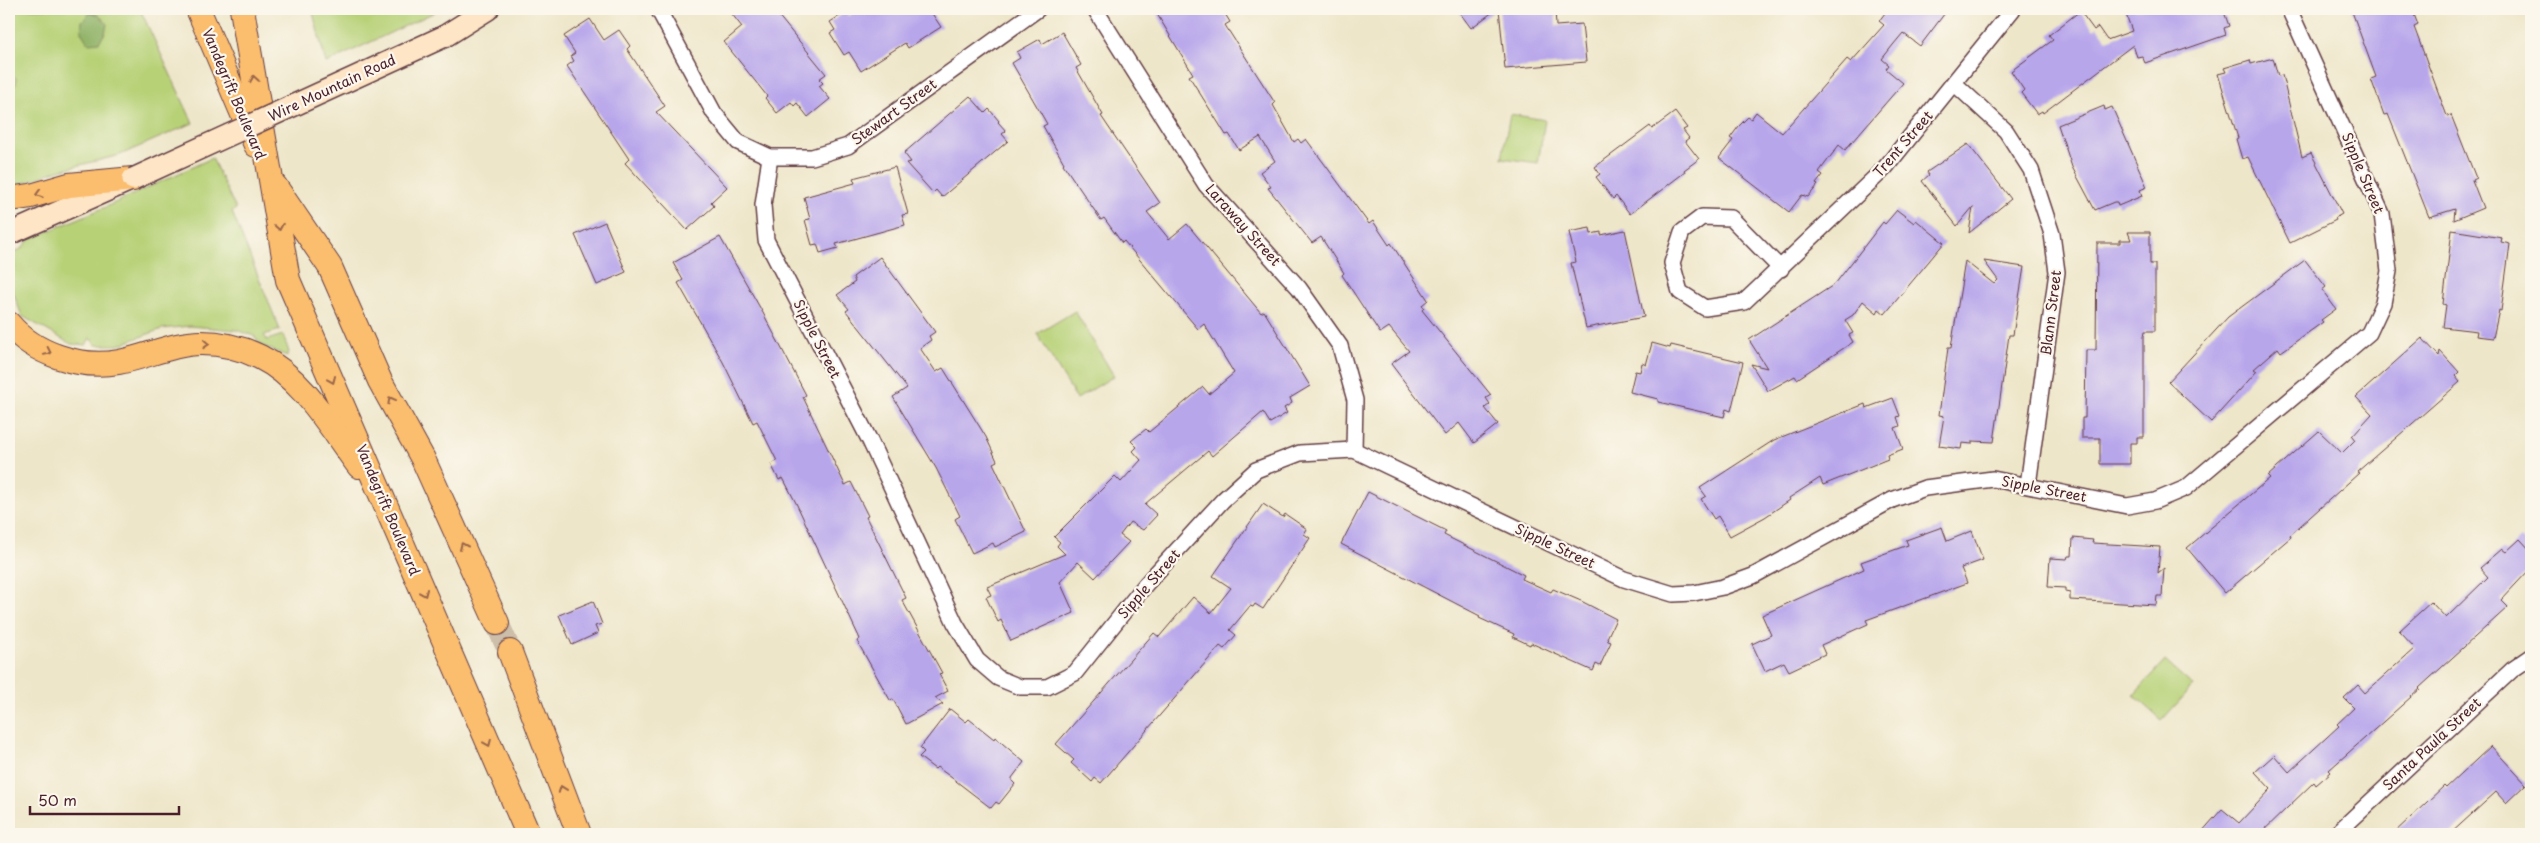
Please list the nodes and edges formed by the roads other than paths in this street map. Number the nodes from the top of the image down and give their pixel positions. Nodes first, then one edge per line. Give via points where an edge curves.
1 (180, 9) edge
2 (198, 9) edge
3 (242, 9) edge
4 (488, 9) edge
5 (658, 9) edge
6 (1038, 9) edge
7 (1095, 9) edge
8 (2013, 9) edge
9 (2289, 9) edge
10 (221, 61) junction
11 (1954, 83) junction
12 (770, 157) junction
13 (133, 179) junction
14 (270, 179) junction
15 (9, 198) edge
16 (9, 234) edge
17 (1781, 268) junction
18 (9, 324) edge
19 (1354, 450) junction
20 (2028, 485) junction
21 (381, 495) junction
22 (497, 623) tunnel mouth
23 (510, 652) tunnel mouth
24 (2531, 657) edge
25 (528, 834) edge
26 (579, 834) edge
27 (2336, 834) edge

1 - 10 main road
2 - 10 main road, Vandegrift Boulevard
14 -> 3 main road
4 - 13 main road, Wire Mountain Road, bridge via 445,36
5 - 12 street, Stewart Street via 714,113 738,142
6 - 12 street, Stewart Street via 848,146 812,158
7 - 19 street, Laraway Street via 1206,185 1299,288 1340,346 1355,400
8 - 11 street, Trent Street
9 - 20 street, Sipple Street via 2382,214 2389,272 2383,304 2369,333 2186,488 2155,501 2127,506
10 - 14 main road, Vandegrift Boulevard
11 - 17 street, Trent Street via 1885,168
11 - 20 street, Blann Street via 2006,131 2031,170 2052,234 2057,272
12 - 19 street, Sipple Street via 763,205 766,240 870,440 955,623 977,660 998,678 1020,687 1047,687 1075,673 1146,584 1223,500 1256,470 1300,453
13 -> 15 main road via 69,186
13 - 16 main road, Wire Mountain Road
14 -> 21 main road, Vandegrift Boulevard via 288,280
22 -> 14 main road, Vandegrift Boulevard via 423,459 380,381 330,267
17 - 17 street, Trent Street via 1744,302 1705,308 1680,292 1672,263 1682,232 1695,222 1702,217 1732,218
18 -> 21 main road via 20,337 52,356 84,362 118,362 199,343 230,346 260,357 299,388
19 - 20 street, Sipple Street via 1624,579 1673,594 1723,587 1753,576 1892,500 1925,488 1993,479
21 -> 25 main road, Vandegrift Boulevard
26 -> 23 main road
24 - 27 street, Santa Paula Street via 2512,670

